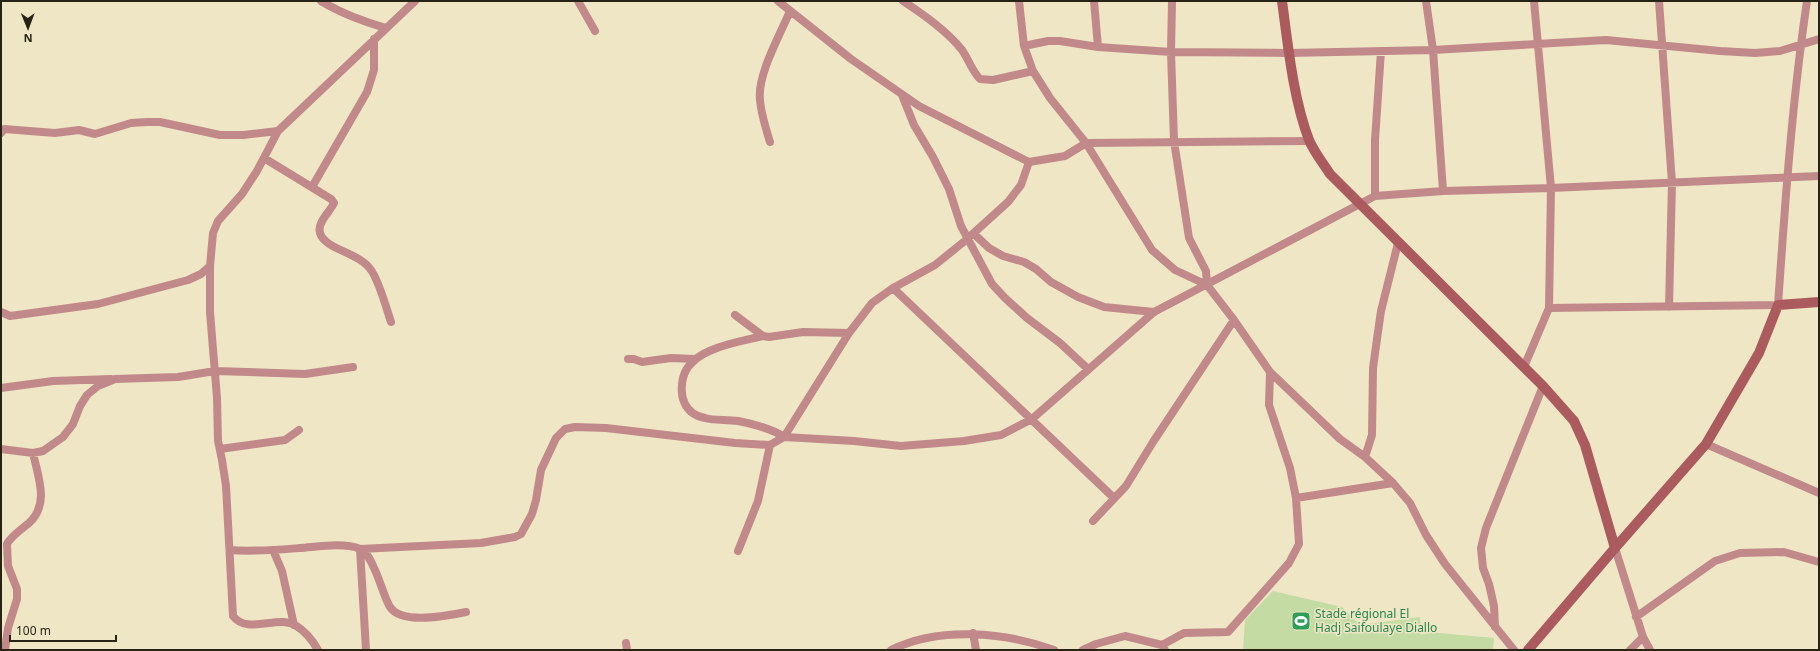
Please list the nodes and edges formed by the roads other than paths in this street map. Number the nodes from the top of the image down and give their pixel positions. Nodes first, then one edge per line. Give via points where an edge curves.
1 (321, 1) edge
2 (415, 1) edge
3 (578, 1) edge
4 (778, 1) edge
5 (903, 1) edge
6 (1019, 1) edge
7 (1094, 1) edge
8 (1172, 1) edge
9 (1282, 1) edge
10 (1426, 1) edge
11 (1534, 1) edge
12 (1660, 1) edge
13 (1807, 1) edge
14 (790, 11) junction
15 (386, 28) junction
16 (595, 30) dead end
17 (374, 39) junction
18 (1819, 39) edge
19 (1662, 44) junction
20 (1540, 45) junction
21 (1024, 46) junction
22 (1800, 46) junction
23 (1098, 47) junction
24 (1433, 50) junction
25 (1381, 51) junction
26 (1171, 52) junction
27 (1289, 53) junction
28 (1033, 71) junction
29 (902, 95) junction
30 (278, 131) junction
31 (1, 133) edge
32 (1174, 141) junction
33 (1310, 141) junction
34 (770, 142) dead end
35 (1086, 143) junction
36 (264, 158) junction
37 (1029, 162) junction
38 (1819, 176) edge
39 (1787, 179) junction
40 (1672, 183) junction
41 (312, 187) junction
42 (1551, 188) junction
43 (1443, 191) junction
44 (1375, 196) junction
45 (1359, 204) junction
46 (971, 236) junction
47 (1398, 243) junction
48 (210, 266) junction
49 (1206, 285) junction
50 (893, 288) junction
51 (1819, 302) edge
52 (1778, 305) junction
53 (1669, 306) junction
54 (1549, 308) junction
55 (1, 312) edge
56 (1154, 312) junction
57 (735, 315) dead end
58 (1234, 320) junction
59 (390, 322) dead end
60 (849, 333) junction
61 (763, 336) junction
62 (628, 359) dead end
63 (695, 359) junction
64 (353, 367) dead end
65 (1524, 367) junction
66 (1088, 369) junction
67 (215, 372) junction
68 (1270, 372) junction
69 (115, 379) junction
70 (1543, 386) junction
71 (1, 388) edge
72 (1032, 419) junction
73 (299, 430) dead end
74 (784, 437) junction
75 (1706, 444) junction
76 (770, 445) junction
77 (1, 449) edge
78 (220, 449) junction
79 (33, 453) junction
80 (1365, 457) junction
81 (1393, 483) junction
82 (1819, 493) edge
83 (1114, 498) junction
84 (1296, 498) junction
85 (1093, 521) dead end
86 (1615, 548) junction
87 (360, 549) junction
88 (230, 550) junction
89 (272, 550) junction
90 (738, 551) dead end
91 (1819, 562) edge
92 (466, 612) dead end
93 (1636, 617) junction
94 (294, 625) junction
95 (1496, 627) junction
96 (973, 633) junction
97 (1643, 637) junction
98 (1164, 647) edge
99 (5, 650) edge
100 (318, 650) edge
101 (366, 650) edge
102 (891, 650) edge
103 (976, 650) edge
104 (1054, 650) edge
105 (1083, 650) edge
106 (1514, 650) edge
107 (1528, 650) edge
108 (1630, 650) edge
109 (1650, 650) edge

1 - 15 street via 356,19
2 - 15 street
3 - 16 street
4 - 14 street
5 - 28 street via 956,42 980,79 993,80
6 - 21 street
7 - 23 street
8 - 26 street
9 - 27 street
10 - 24 street
11 - 20 street
12 - 19 street
13 - 22 street
14 - 29 street
14 - 34 street via 764,70 760,92
15 - 17 street
17 - 30 street
17 - 41 street via 374,70 367,92
18 - 22 street
19 - 20 street via 1606,40
19 - 22 street via 1754,53
19 - 40 street
20 - 24 street
20 - 42 street
21 - 23 street via 1060,41
21 - 28 street
22 - 39 street
23 - 26 street
24 - 25 street
24 - 43 street
25 - 27 street
25 - 44 street via 1375,140
26 - 27 street
26 - 32 street
27 - 33 street
28 - 35 street via 1050,98
29 - 37 street
29 - 46 street via 914,125 934,157 949,189 957,217
30 - 31 street via 220,135 160,122 131,122 95,134 79,130 55,133 4,129
30 - 36 street
32 - 33 street
32 - 35 street
32 - 49 street via 1188,238 1206,272
33 - 45 street via 1330,174
35 - 37 street via 1065,156
35 - 49 street via 1152,250 1175,270
36 - 41 street
36 - 48 street via 242,194 218,221 213,232
37 - 46 street via 1021,185 1008,202
38 - 39 street
39 - 40 street
39 - 52 street
40 - 42 street
40 - 53 street
41 - 59 street via 334,203 320,224 320,233 328,243 362,259 372,270
42 - 43 street
42 - 54 street
43 - 44 street
44 - 45 street
45 - 47 street
45 - 49 street
46 - 50 street via 935,265
46 - 56 street via 1003,256 1024,262 1051,282 1078,297 1104,306
46 - 66 street via 986,274 1005,298
47 - 65 street
47 - 80 street via 1381,311 1373,368 1372,435
48 - 55 street via 188,280 98,304 10,316
48 - 67 street via 211,330
49 - 56 street
49 - 58 street
50 - 60 street via 872,303
50 - 72 street
51 - 52 street
52 - 53 street
52 - 75 street via 1759,353
53 - 54 street
54 - 65 street
56 - 66 street
57 - 61 street
58 - 68 street
58 - 83 street via 1152,442 1126,486
60 - 61 street via 803,332
60 - 74 street
61 - 63 street via 715,348
62 - 63 street via 634,358 642,362 671,358
63 - 74 street via 683,377 682,399 695,415 737,421 777,432
64 - 67 street via 305,374
65 - 70 street
66 - 72 street
67 - 69 street via 178,377
67 - 78 street
68 - 80 street via 1340,439
68 - 84 street via 1269,405 1290,468
69 - 71 street via 53,381
69 - 79 street via 98,386 87,395 74,424 63,437 43,451
70 - 86 street via 1574,421 1585,445
70 - 95 street via 1483,541 1483,568 1489,584
72 - 74 street via 1001,435 901,446
72 - 83 street
73 - 78 street via 285,440
74 - 76 street
75 - 82 street
75 - 86 street
76 - 87 street via 606,428 565,429 556,438 540,470 534,507 521,534 482,543
76 - 90 street via 758,501
77 - 79 street
78 - 88 street via 226,486
79 - 99 street via 42,492 41,504 36,517 7,544 8,566 17,589 17,599 8,628
80 - 81 street
81 - 84 street
81 - 95 street via 1410,503 1426,535 1445,564
83 - 85 street
84 - 98 street via 1299,544 1289,563 1228,632 1184,633
86 - 93 street
86 - 107 street
87 - 89 street via 331,546
87 - 92 street via 369,558 390,607 397,614 420,617
87 - 101 street
88 - 89 street
88 - 94 street via 235,620 247,624
89 - 94 street via 282,571
91 - 93 street via 1784,552 1740,553 1715,561
93 - 97 street
94 - 100 street via 312,640
95 - 106 street
96 - 102 street via 926,637
96 - 103 street
96 - 104 street via 1038,644
97 - 108 street
97 - 109 street
98 - 105 street via 1125,636

